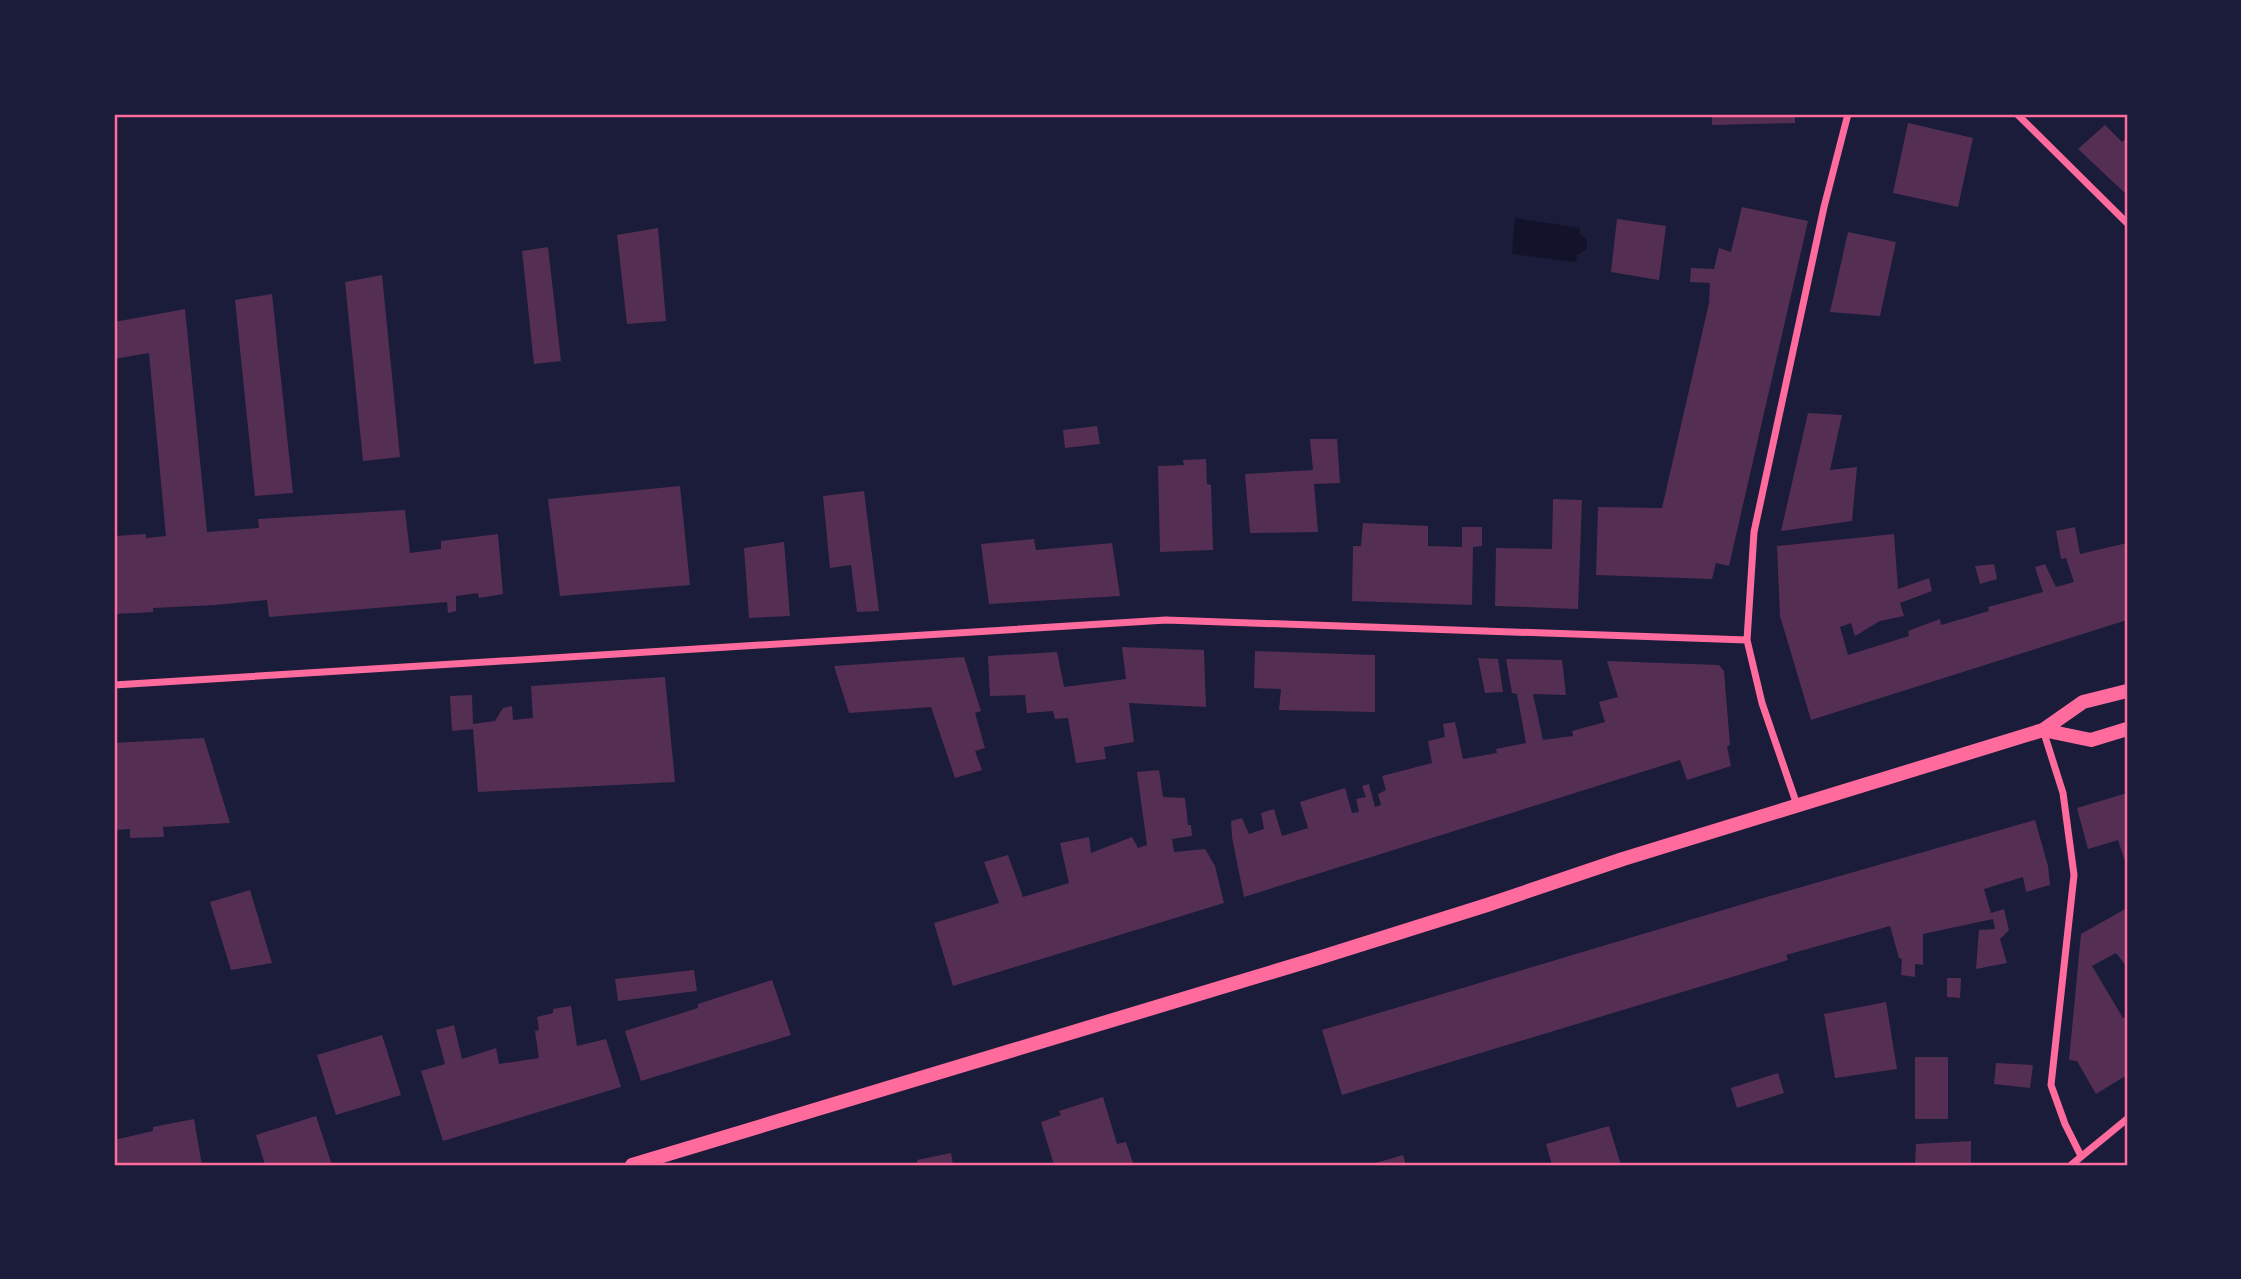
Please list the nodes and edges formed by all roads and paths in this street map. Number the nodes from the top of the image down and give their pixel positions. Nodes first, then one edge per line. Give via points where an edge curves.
1 (1848, 114) edge
2 (2017, 114) edge
3 (2127, 223) edge
4 (1747, 640) junction
5 (114, 685) edge
6 (2127, 691) edge
7 (2127, 729) edge
8 (2043, 730) junction
9 (1797, 806) junction
10 (2127, 1119) edge
11 (2081, 1156) junction
12 (632, 1165) edge
13 (2071, 1165) edge

1 - 4 street via 1754,532
2 - 3 street
4 - 5 street via 1166,620
4 - 9 street via 1762,703
6 - 8 main road via 2083,702
7 - 8 main road via 2091,740
8 - 9 main road
8 - 11 street via 2063,793 2074,875 2051,1085
9 - 12 main road via 1312,960
10 - 11 street
11 - 13 street

